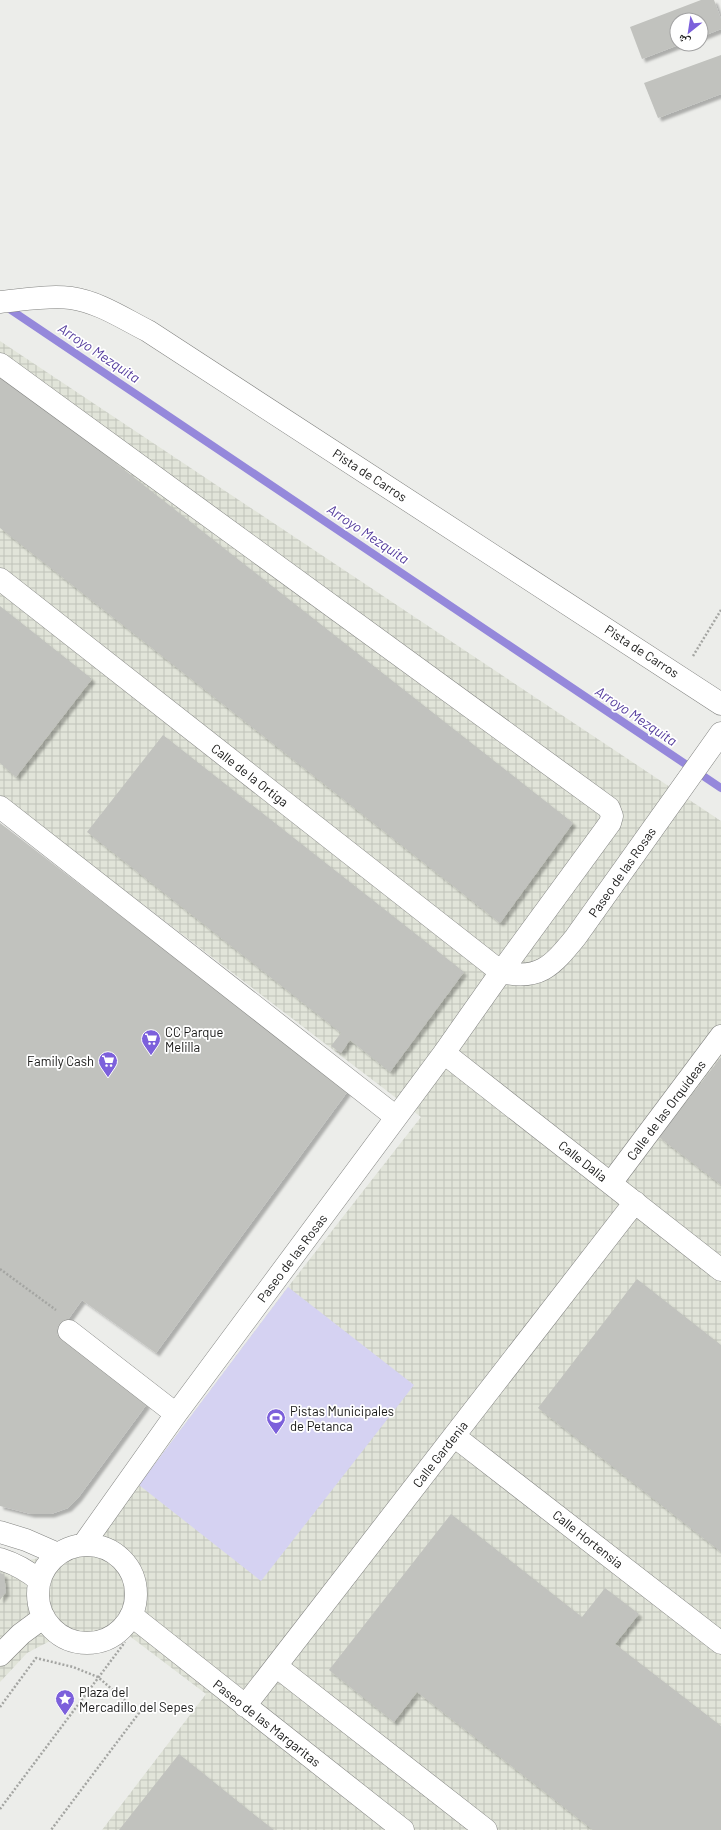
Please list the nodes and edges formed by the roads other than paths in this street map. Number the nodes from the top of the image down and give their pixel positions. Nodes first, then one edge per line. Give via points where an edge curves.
1 (0, 302) edge
2 (0, 364) edge
3 (0, 579) edge
4 (721, 704) edge
5 (721, 733) edge
6 (0, 807) edge
7 (501, 972) junction
8 (721, 1036) edge
9 (444, 1053) junction
10 (396, 1117) junction
11 (610, 1183) junction
12 (635, 1202) junction
13 (721, 1270) edge
14 (69, 1331) dead end
15 (176, 1414) junction
16 (454, 1436) junction
17 (0, 1532) edge
18 (83, 1545) junction
19 (58, 1554) junction
20 (0, 1559) edge
21 (40, 1581) junction
22 (44, 1616) junction
23 (136, 1619) junction
24 (721, 1643) edge
25 (0, 1655) edge
26 (276, 1666) junction
27 (245, 1706) junction
28 (403, 1830) edge
29 (486, 1830) edge

1 - 4 street, Pista de Carros via 71,298 103,308 148,331
2 - 7 street, Paseo de las Rosas via 609,808 612,816 610,823
3 - 7 street, Calle de la Ortiga
5 - 7 street, Paseo de las Rosas via 575,938 558,958 549,967 527,975
6 - 10 street
7 - 9 street, Paseo de las Rosas
8 - 11 street, Calle de las Orquídeas
9 - 10 street, Paseo de las Rosas
9 - 11 street, Calle Dalia
10 - 15 street, Paseo de las Rosas
11 - 12 street, Calle Dalia
12 - 13 street, Calle Dalia
12 - 16 street, Calle Gardenia
14 - 15 street
15 - 18 street, Paseo de las Rosas
16 - 24 street, Calle Hortensia
16 - 26 street, Calle Gardenia
17 - 19 street
18 - 19 street via 74,1546
18 - 23 street via 96,1545 108,1550 119,1556 128,1566 136,1590
19 - 21 street via 46,1566
20 - 21 street via 14,1563
21 - 22 street via 38,1599
22 - 23 street via 58,1633 88,1643 109,1638
22 - 25 street
23 - 27 street, Paseo de las Margaritas
26 - 27 street, Calle Gardenia
26 - 29 street
27 - 28 street, Paseo de las Margaritas

